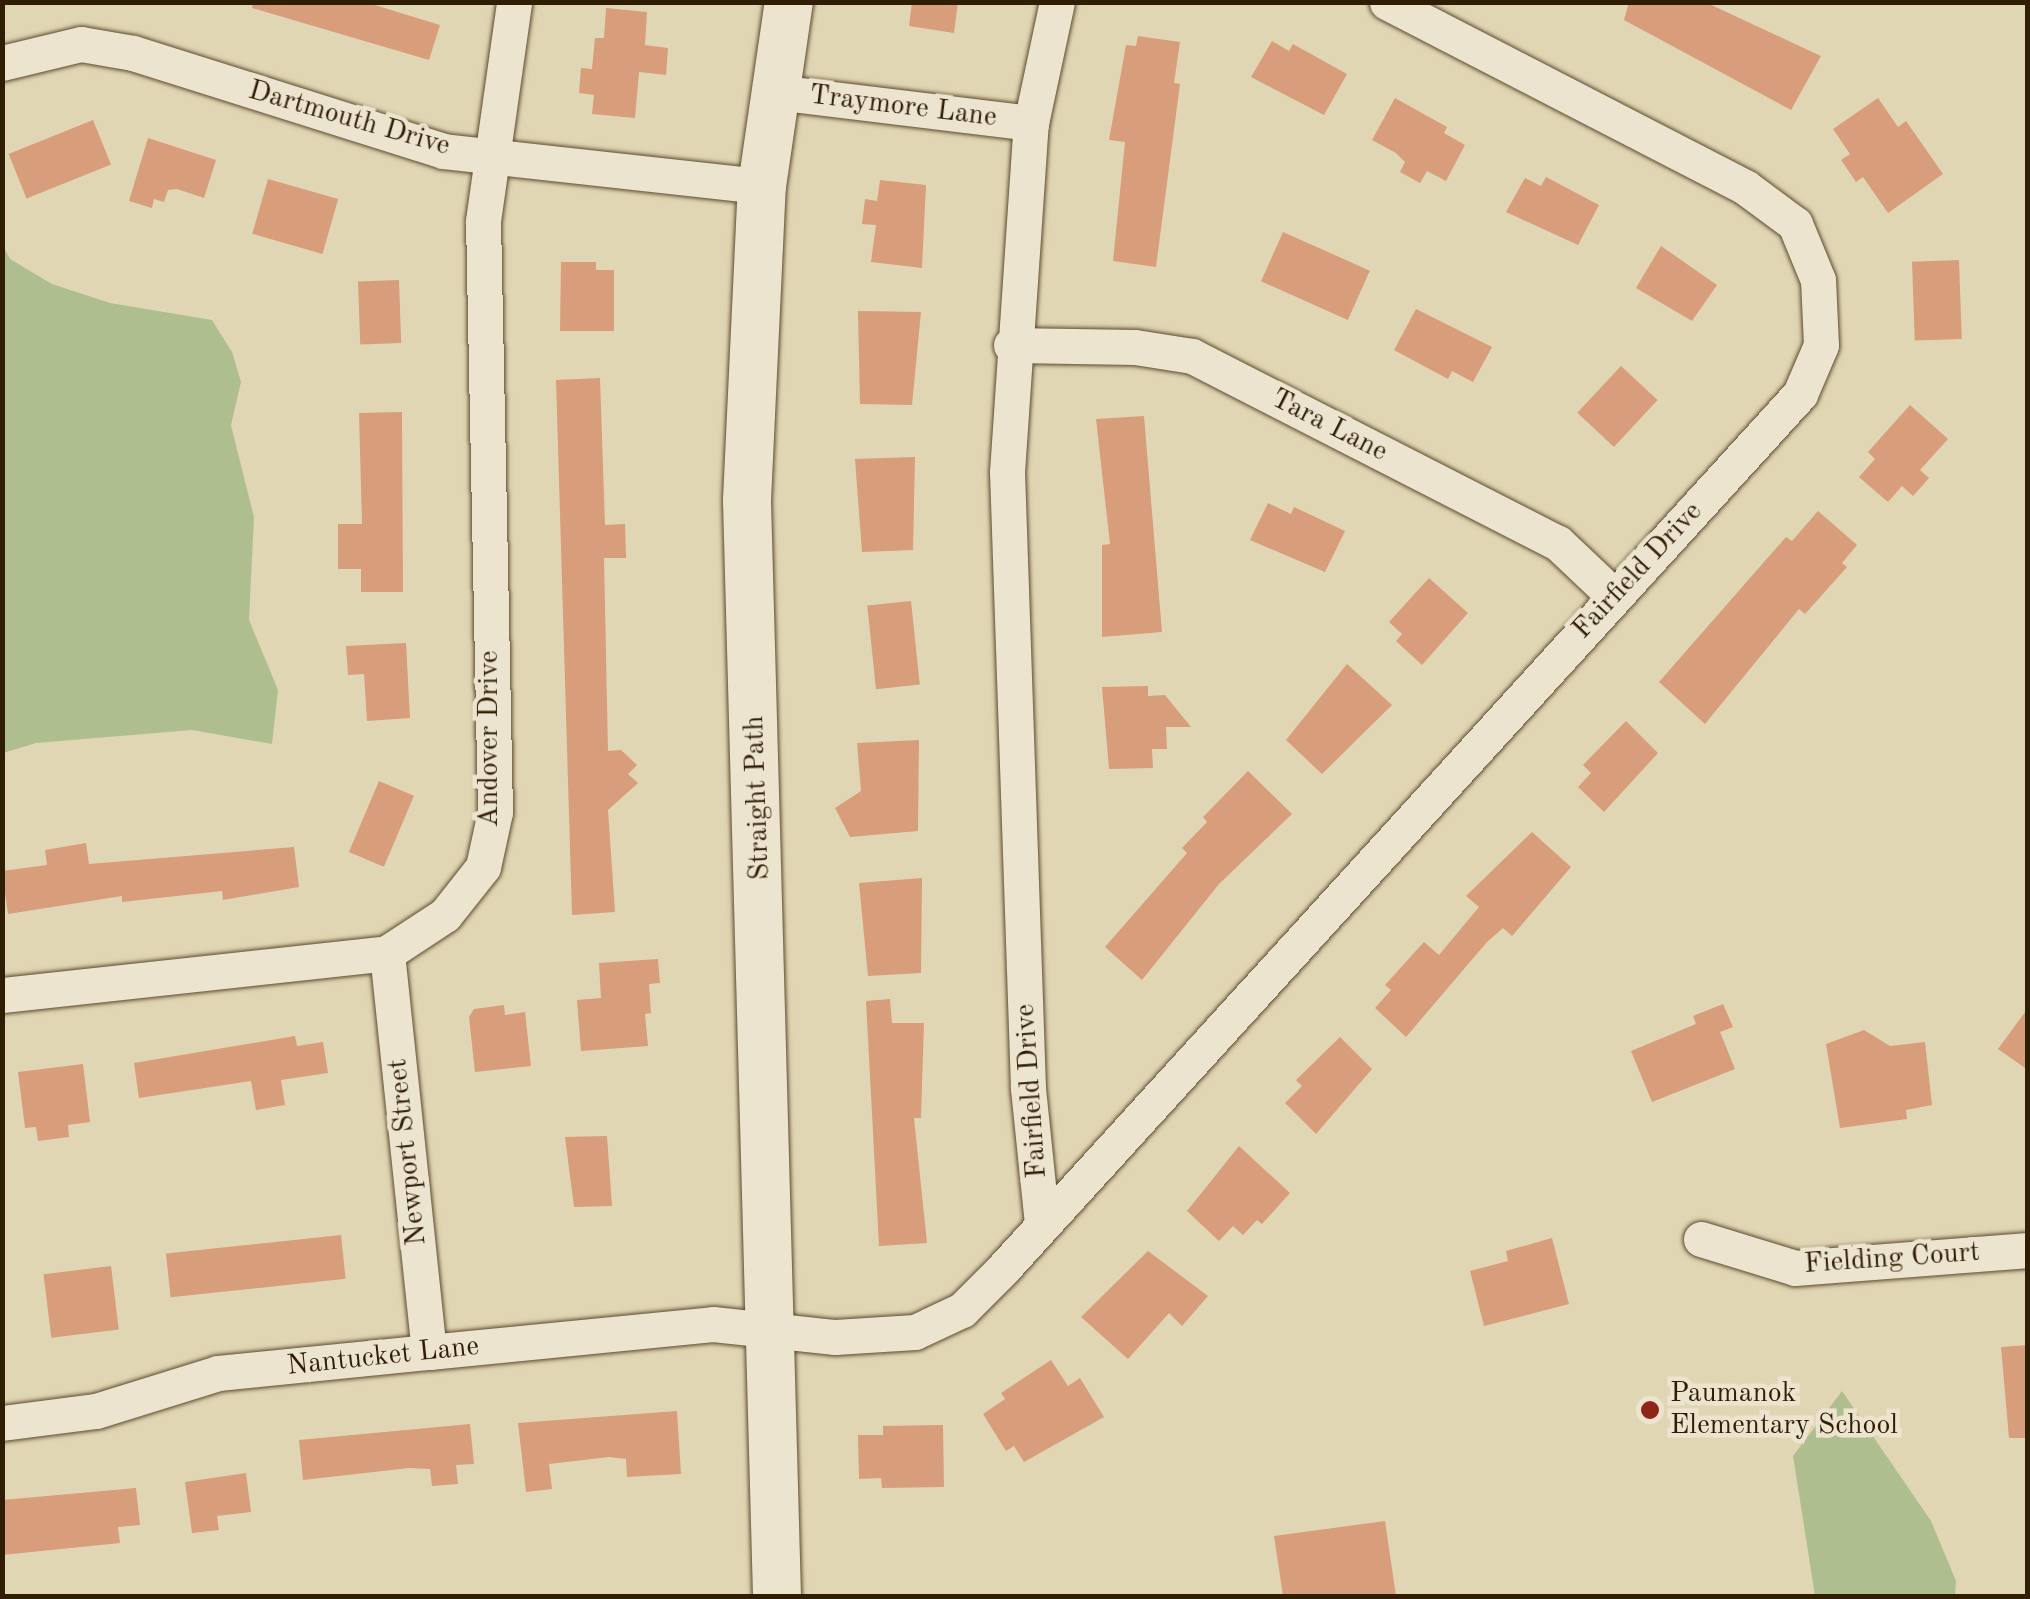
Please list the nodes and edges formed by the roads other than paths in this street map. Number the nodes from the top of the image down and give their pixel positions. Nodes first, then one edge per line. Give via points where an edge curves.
1 (514, 2) edge
2 (790, 2) edge
3 (1056, 2) edge
4 (1388, 2) edge
5 (2, 63) edge
6 (775, 92) junction
7 (1031, 123) junction
8 (488, 154) junction
9 (762, 186) junction
10 (1011, 346) junction
11 (1614, 596) junction
12 (387, 952) junction
13 (2, 995) edge
14 (1042, 1224) junction
15 (1701, 1239) dead end
16 (2028, 1250) edge
17 (770, 1327) junction
18 (428, 1352) junction
19 (2, 1423) edge
20 (778, 1596) edge

1 - 8 street, Andover Drive via 503,109
2 - 6 main road, Straight Path
3 - 7 street, Fairfield Drive
4 - 11 street, Fairfield Drive via 1746,187 1794,224 1818,280 1821,345 1800,394
5 - 8 street, Dartmouth Drive via 82,44 133,53 442,150
6 - 7 street, Traymore Lane
6 - 9 main road, Straight Path
7 - 10 street, Fairfield Drive
8 - 9 street, Dartmouth Drive
8 - 12 street, Andover Drive via 482,221 495,812 484,867 445,916
9 - 17 main road, Straight Path via 747,500
10 - 11 street, Tara Lane via 1135,347 1192,356 1558,542
10 - 14 street, Fairfield Drive via 1006,472 1025,1009
11 - 14 street, Fairfield Drive
12 - 13 street, Andover Drive
12 - 18 street, Newport Street
14 - 17 street, Fairfield Drive via 962,1310 915,1332 835,1337
15 - 16 street, Fielding Court via 1796,1268
17 - 18 street, Nantucket Lane via 713,1324
17 - 20 main road, Straight Path
18 - 19 street, Nantucket Lane via 218,1374 96,1411

